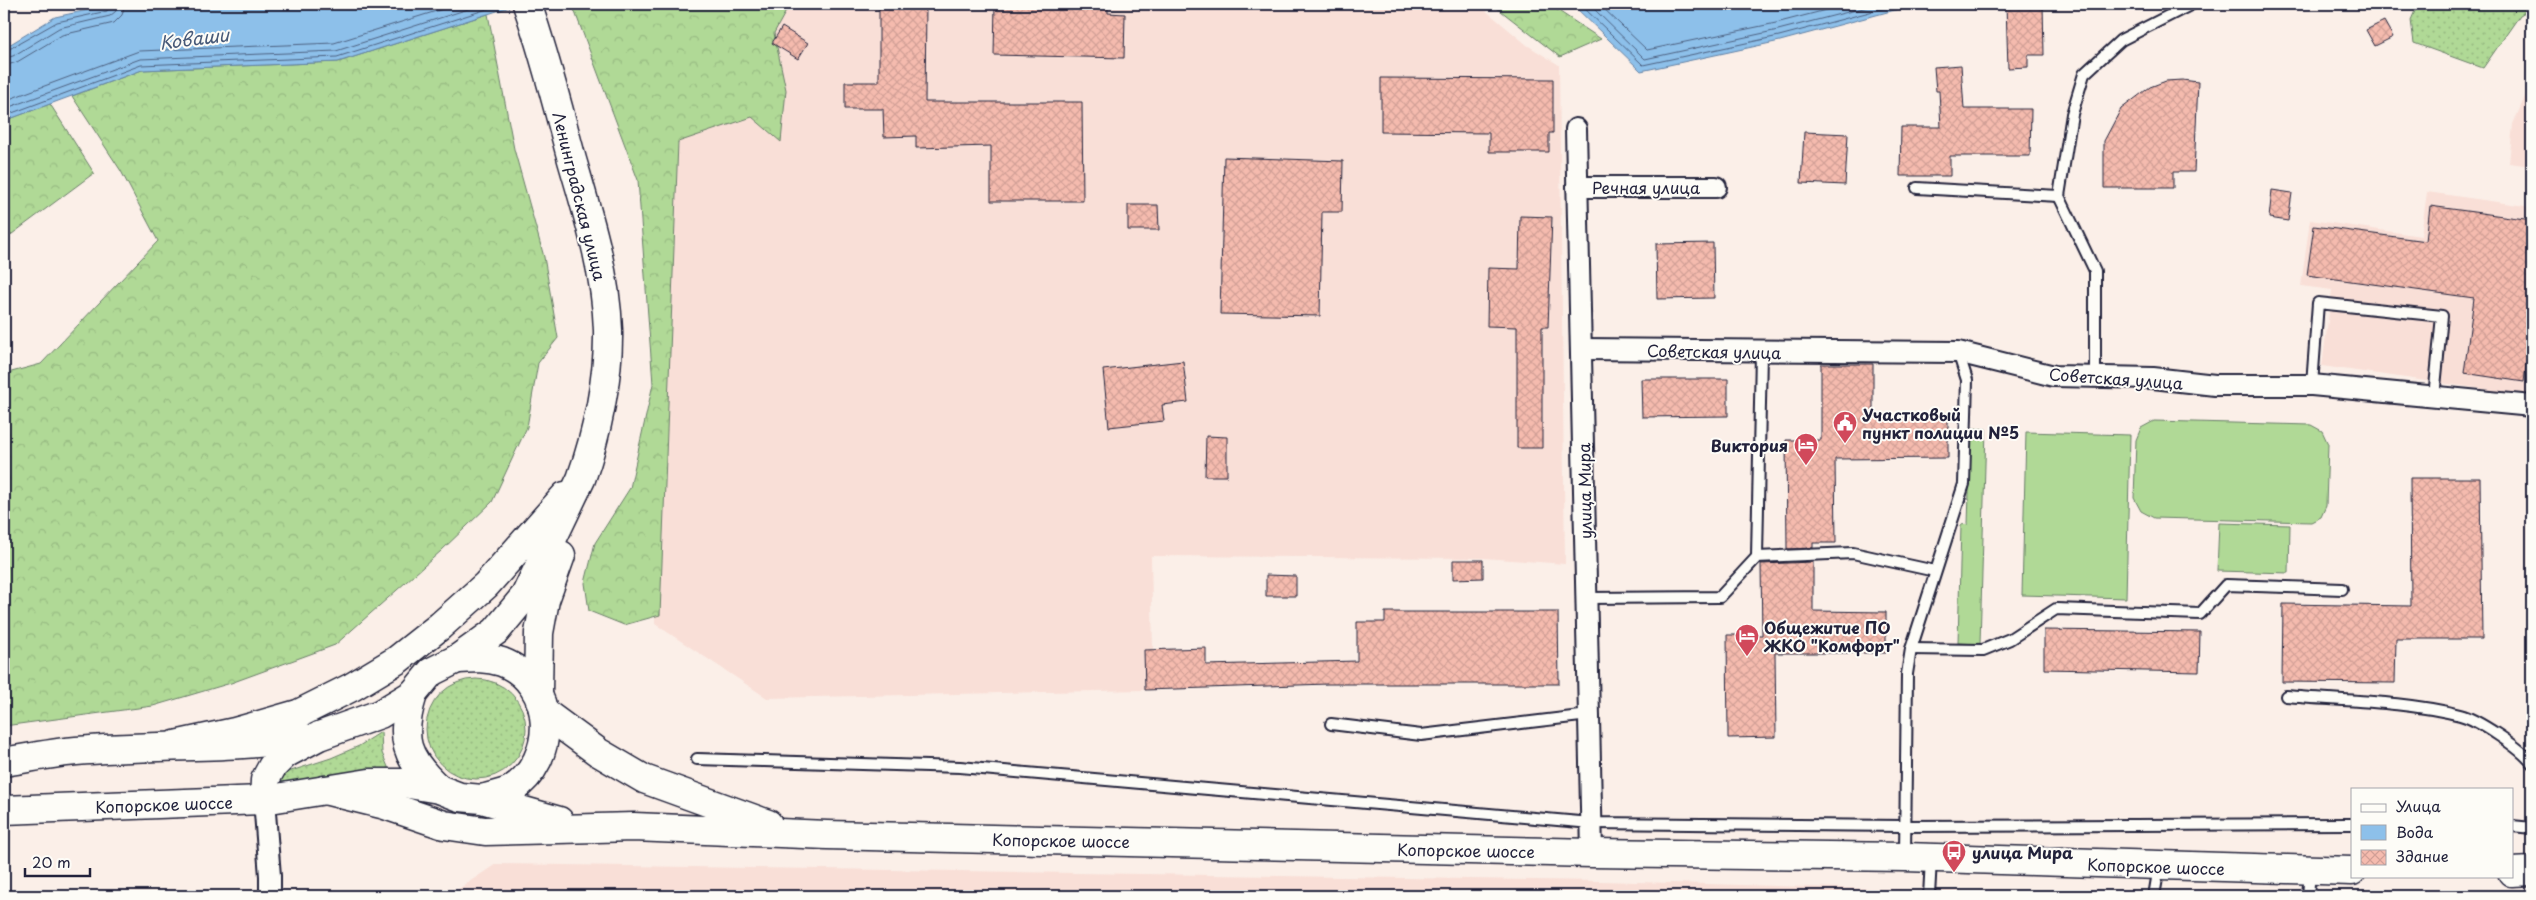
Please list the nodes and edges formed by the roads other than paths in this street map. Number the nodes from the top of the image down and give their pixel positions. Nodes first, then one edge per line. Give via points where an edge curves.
1 (527, 4) edge
2 (2192, 4) edge
3 (1576, 129) dead end
4 (1577, 187) junction
5 (1716, 187) dead end
6 (1917, 188) dead end
7 (2059, 196) junction
8 (1581, 349) junction
9 (1762, 352) junction
10 (1958, 352) junction
11 (2095, 377) junction
12 (2312, 385) junction
13 (2434, 397) junction
14 (2532, 406) edge
15 (581, 479) junction
16 (1758, 557) junction
17 (1935, 572) junction
18 (2342, 589) dead end
19 (1586, 598) junction
20 (1911, 649) junction
21 (457, 659) junction
22 (413, 694) junction
23 (2286, 696) dead end
24 (541, 703) junction
25 (1589, 715) junction
26 (1331, 724) dead end
27 (319, 736) junction
28 (175, 745) junction
29 (697, 759) dead end
30 (4, 762) edge
31 (2532, 763) edge
32 (439, 789) junction
33 (324, 790) junction
34 (482, 799) junction
35 (264, 800) junction
36 (4, 810) edge
37 (1591, 823) junction
38 (2351, 824) edge
39 (1903, 826) junction
40 (2514, 826) edge
41 (580, 828) junction
42 (2532, 828) edge
43 (793, 833) junction
44 (1592, 853) junction
45 (1918, 857) junction
46 (2159, 867) junction
47 (2351, 871) edge
48 (2514, 872) edge
49 (2532, 872) edge
50 (2309, 884) edge
51 (270, 896) edge
52 (1929, 896) edge
53 (2154, 896) edge

1 - 15 main road, Ленинградская улица via 592,231 605,294 608,332 600,410
2 - 7 lane via 2122,40 2084,74 2072,114
3 - 4 street, улица Мира
4 - 5 street, Речная улица
4 - 8 street, улица Мира
6 - 7 lane
7 - 11 lane via 2095,271
8 - 9 street, Советская улица
8 - 19 street, улица Мира
9 - 10 street, Советская улица
9 - 16 lane
10 - 11 street, Советская улица via 2054,376
10 - 17 lane via 1967,380 1964,484
11 - 12 street, Советская улица via 2153,378 2215,385
12 - 13 street, Советская улица
12 - 13 lane via 2318,303 2442,316
13 - 14 street, Советская улица
15 - 21 main road via 524,596 496,631
15 - 24 main road via 573,524 545,600 539,633
15 - 28 main road via 486,585 397,660 298,714
16 - 17 lane via 1853,553
16 - 19 lane via 1720,597
17 - 20 lane
18 - 20 lane via 2226,584 2200,614 2056,609 2010,638 1983,650
19 - 25 street, улица Мира
20 - 39 lane via 1907,674
21 - 22 main road via 432,672
21 - 24 main road via 480,657 503,662 523,675
22 - 27 main road via 380,714
22 - 32 main road via 405,720 407,747 419,771
23 - 31 lane via 2408,706 2462,715 2492,732
24 - 34 main road via 545,743 533,770 510,790
24 - 43 main road via 598,752 644,779
25 - 26 lane via 1421,735
25 - 37 street, улица Мира
27 - 28 main road via 259,744
27 - 35 main road via 285,754 272,767 266,780
28 - 30 main road via 74,751
29 - 37 lane via 960,767
32 - 33 main road, Копорское шоссе via 403,783
32 - 34 main road via 460,797
33 - 35 main road, Копорское шоссе
33 - 41 main road, Копорское шоссе via 385,805 444,825 485,832
34 - 41 main road
35 - 36 main road, Копорское шоссе
35 - 51 street
37 - 39 lane
37 - 44 street, улица Мира
38 - 39 lane
39 - 45 lane
40 - 42 lane
41 - 43 main road, Копорское шоссе
43 - 44 main road, Копорское шоссе
44 - 45 main road, Копорское шоссе
45 - 46 main road, Копорское шоссе
45 - 52 lane
46 - 50 main road, Копорское шоссе
46 - 53 lane
47 - 50 main road, Копорское шоссе
48 - 49 main road

